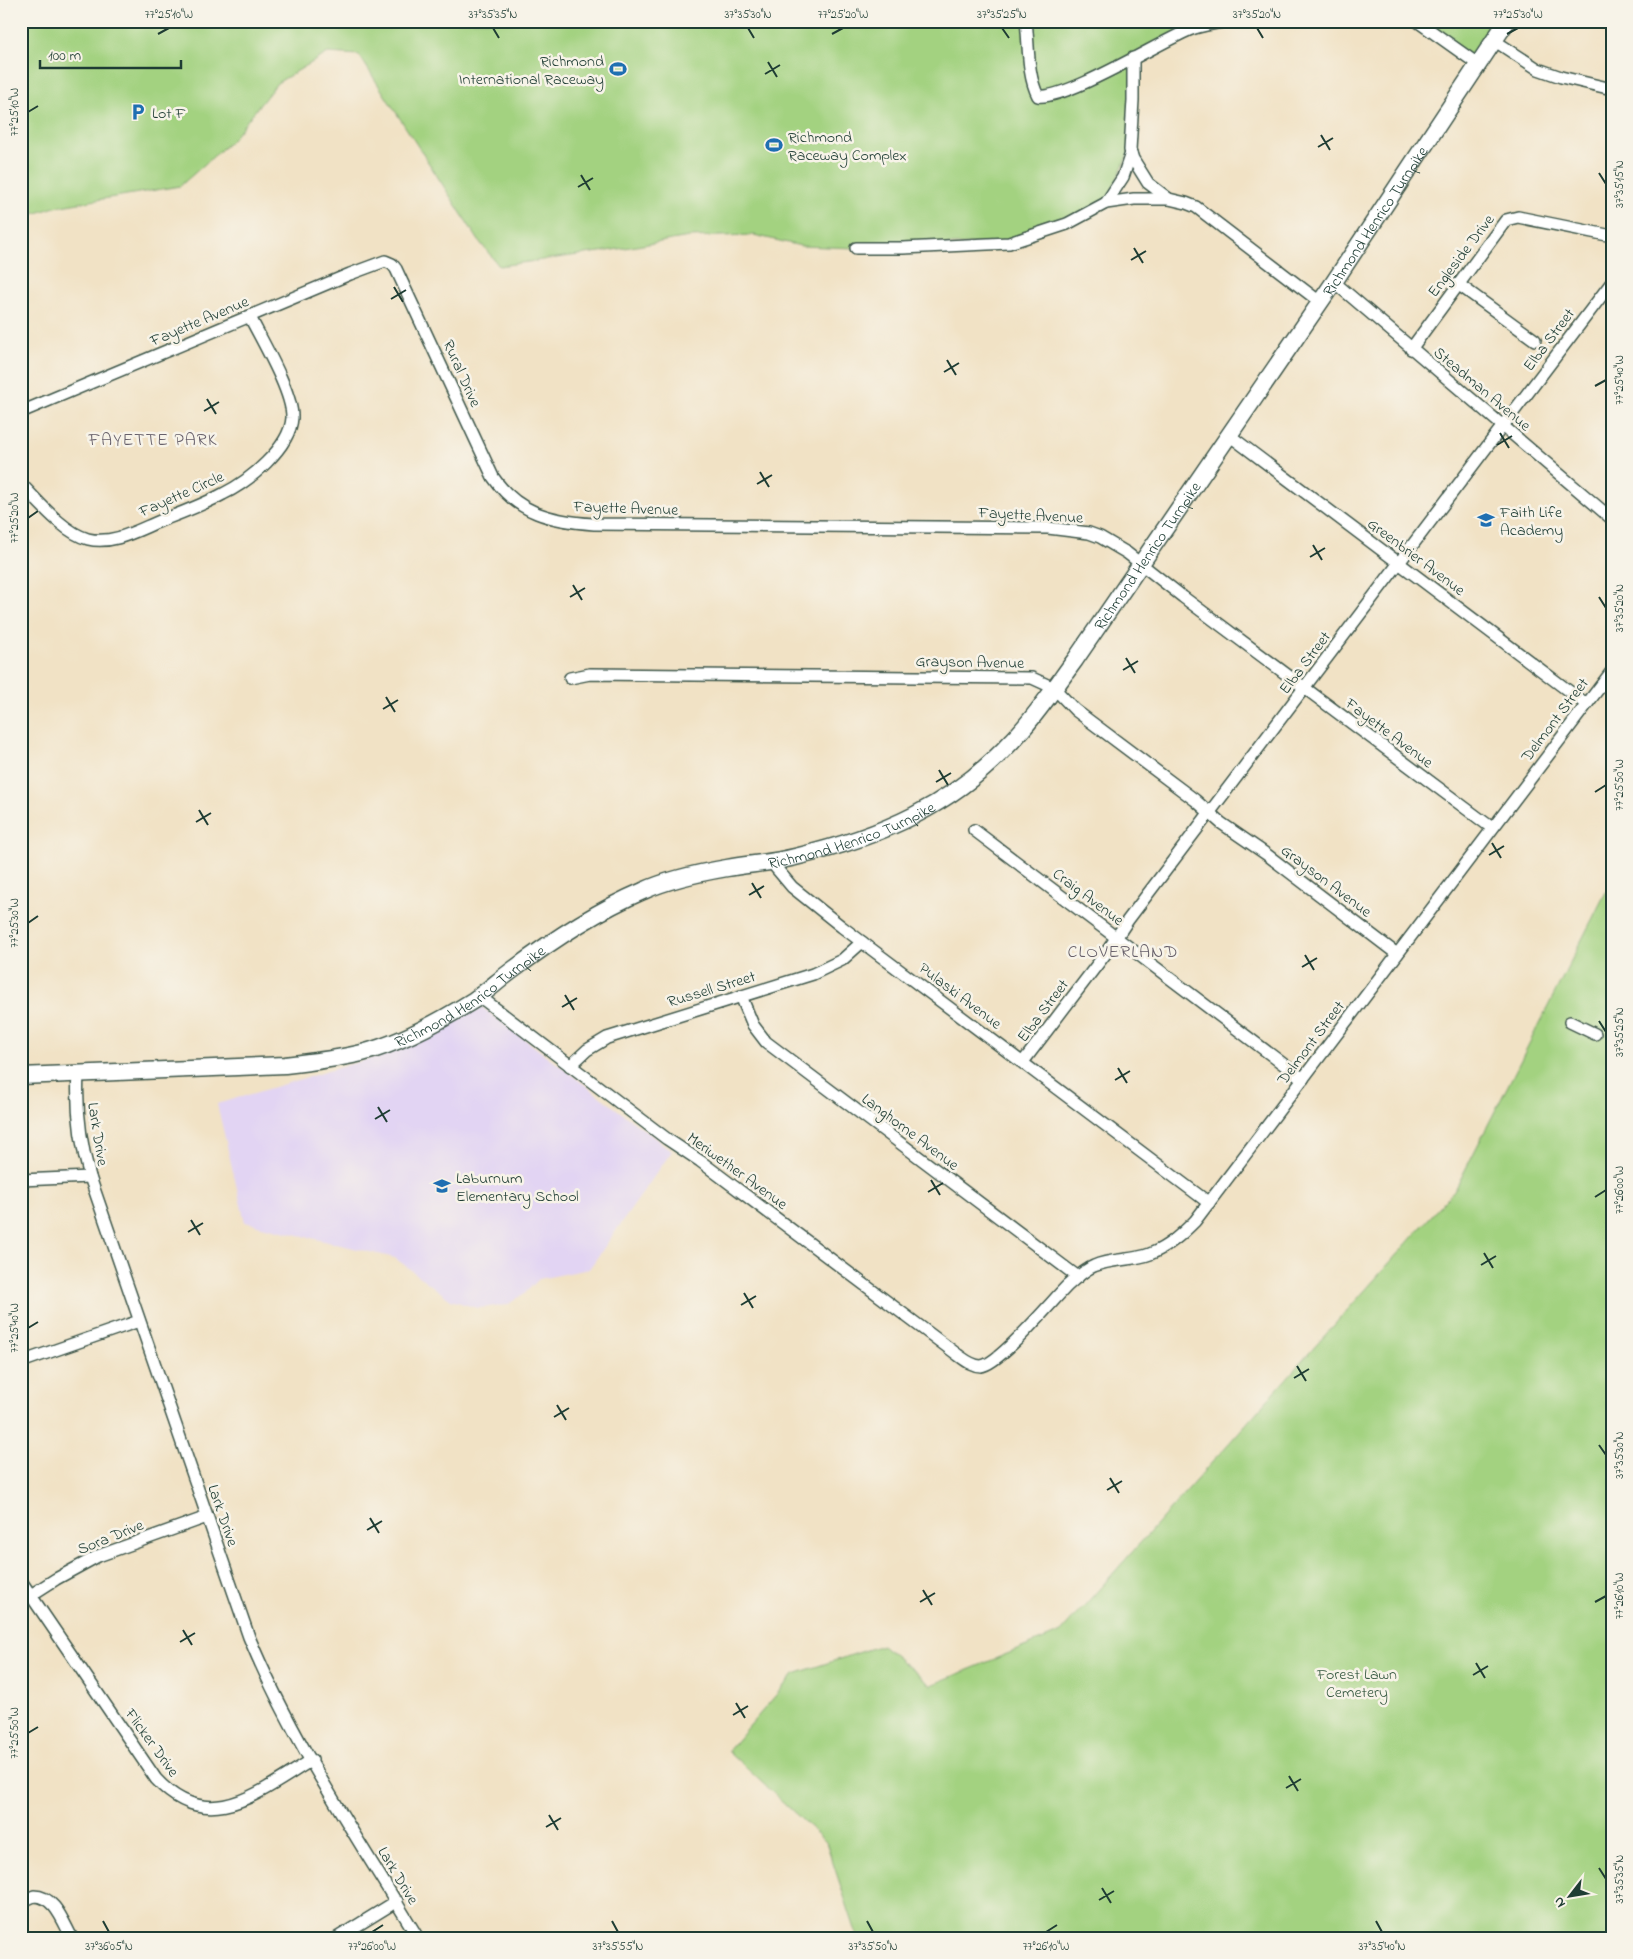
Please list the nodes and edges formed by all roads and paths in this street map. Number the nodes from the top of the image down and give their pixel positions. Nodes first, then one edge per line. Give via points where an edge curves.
1 (1026, 21) edge
2 (1227, 21) edge
3 (1417, 21) edge
4 (1507, 21) edge
5 (1495, 41) junction
6 (1133, 58) junction
7 (1479, 65) junction
8 (1612, 89) edge
9 (1131, 153) junction
10 (1169, 199) junction
11 (1106, 203) junction
12 (1612, 236) edge
13 (856, 248) dead end
14 (389, 263) joint
15 (1334, 282) junction
16 (1612, 282) edge
17 (1458, 284) junction
18 (1320, 302) junction
19 (250, 317) junction
20 (1535, 340) dead end
21 (1411, 349) junction
22 (21, 412) edge
23 (1502, 426) junction
24 (1229, 435) junction
25 (21, 484) edge
26 (508, 496) joint
27 (1612, 519) edge
28 (1400, 563) junction
29 (1141, 564) junction
30 (1612, 671) edge
31 (570, 678) dead end
32 (1054, 688) junction
33 (1305, 688) junction
34 (1586, 704) junction
35 (1210, 813) junction
36 (1492, 828) junction
37 (974, 830) dead end
38 (771, 862) junction
39 (1116, 938) junction
40 (862, 942) junction
41 (1397, 954) junction
42 (479, 996) junction
43 (741, 996) junction
44 (1570, 1022) dead end
45 (1595, 1034) dead end
46 (1023, 1062) junction
47 (570, 1066) junction
48 (78, 1073) junction
49 (21, 1076) edge
50 (1303, 1079) junction
51 (90, 1177) junction
52 (21, 1180) edge
53 (1209, 1202) junction
54 (1078, 1277) junction
55 (139, 1321) junction
56 (21, 1362) edge
57 (980, 1366) joint
58 (207, 1517) junction
59 (21, 1581) edge
60 (31, 1595) junction
61 (312, 1760) junction
62 (397, 1901) junction
63 (21, 1902) edge
64 (72, 1938) edge
65 (337, 1938) edge
66 (418, 1938) edge

1 - 6 street via 1038,96 1062,92
2 - 6 street via 1190,30
3 - 7 street
4 - 5 main road, Richmond Henrico Turnpike
5 - 7 main road, Richmond Henrico Turnpike
5 - 8 street via 1550,74
6 - 9 street
7 - 15 main road, Richmond Henrico Turnpike
9 - 10 street via 1144,178
9 - 11 street via 1124,177
10 - 11 street
10 - 18 street via 1196,207
11 - 13 street via 1067,224 1009,243
12 - 17 street, Engleside Drive via 1511,217 1500,225
14 - 19 street, Fayette Avenue via 382,262
14 - 26 street, Rural Drive via 396,269 418,313 489,469
15 - 18 main road, Richmond Henrico Turnpike
15 - 21 street, Steadman Avenue
16 - 23 street, Elba Street
17 - 20 street
17 - 21 street, Engleside Drive
18 - 24 main road, Richmond Henrico Turnpike
19 - 22 street, Fayette Avenue
19 - 25 street, Fayette Circle via 289,398 292,417 284,442 263,466 240,483 193,508 105,540 89,540 73,532
21 - 23 street, Steadman Avenue
23 - 27 street, Steadman Avenue
23 - 28 street, Elba Street
24 - 28 street, Greenbrier Avenue
24 - 29 main road, Richmond Henrico Turnpike
26 - 29 street, Fayette Avenue via 527,510 548,517 594,524 1048,528 1082,531 1100,537
28 - 33 street, Elba Street
28 - 34 street, Greenbrier Avenue
29 - 32 main road, Richmond Henrico Turnpike
29 - 33 street, Fayette Avenue
30 - 34 street, Delmont Street
31 - 32 street, Grayson Avenue via 590,674 1032,678
32 - 35 street, Grayson Avenue via 1075,710
32 - 38 main road, Richmond Henrico Turnpike via 1001,753 967,784 932,807 869,837
33 - 35 street, Elba Street
33 - 36 street, Fayette Avenue
34 - 36 street, Delmont Street
35 - 39 street, Elba Street
35 - 41 street, Grayson Avenue
36 - 41 street, Delmont Street
37 - 39 street, Craig Avenue
38 - 40 street, Pulaski Avenue via 792,887
38 - 42 main road, Richmond Henrico Turnpike via 693,874 643,891 564,934
39 - 46 street, Elba Street
39 - 50 street, Craig Avenue
40 - 43 street, Russell Street via 833,966
40 - 46 street, Pulaski Avenue
41 - 50 street, Delmont Street
42 - 47 street, Meriwether Avenue
42 - 48 main road, Richmond Henrico Turnpike via 405,1038 336,1058 285,1064
43 - 47 street, Russell Street via 607,1038
43 - 54 street, Langhorne Avenue via 753,1025 766,1042
44 - 45 street
46 - 53 street, Pulaski Avenue
47 - 57 street, Meriwether Avenue via 958,1355
48 - 49 main road, Richmond Henrico Turnpike
48 - 51 street, Lark Drive via 78,1118
50 - 53 street, Delmont Street
51 - 52 street
51 - 55 street, Lark Drive
53 - 54 street, Delmont Street via 1196,1221 1171,1243 1140,1257 1096,1265
54 - 57 street, Delmont Street via 994,1360
55 - 56 street
55 - 58 street, Lark Drive
58 - 60 street, Sora Drive via 98,1556
58 - 61 street, Lark Drive via 264,1672
59 - 60 street, Flicker Drive
60 - 61 street, Flicker Drive via 156,1779 176,1796 193,1805 228,1806 242,1802
61 - 62 street, Lark Drive
62 - 65 street
62 - 66 street, Lark Drive
63 - 64 street via 34,1896 47,1899

